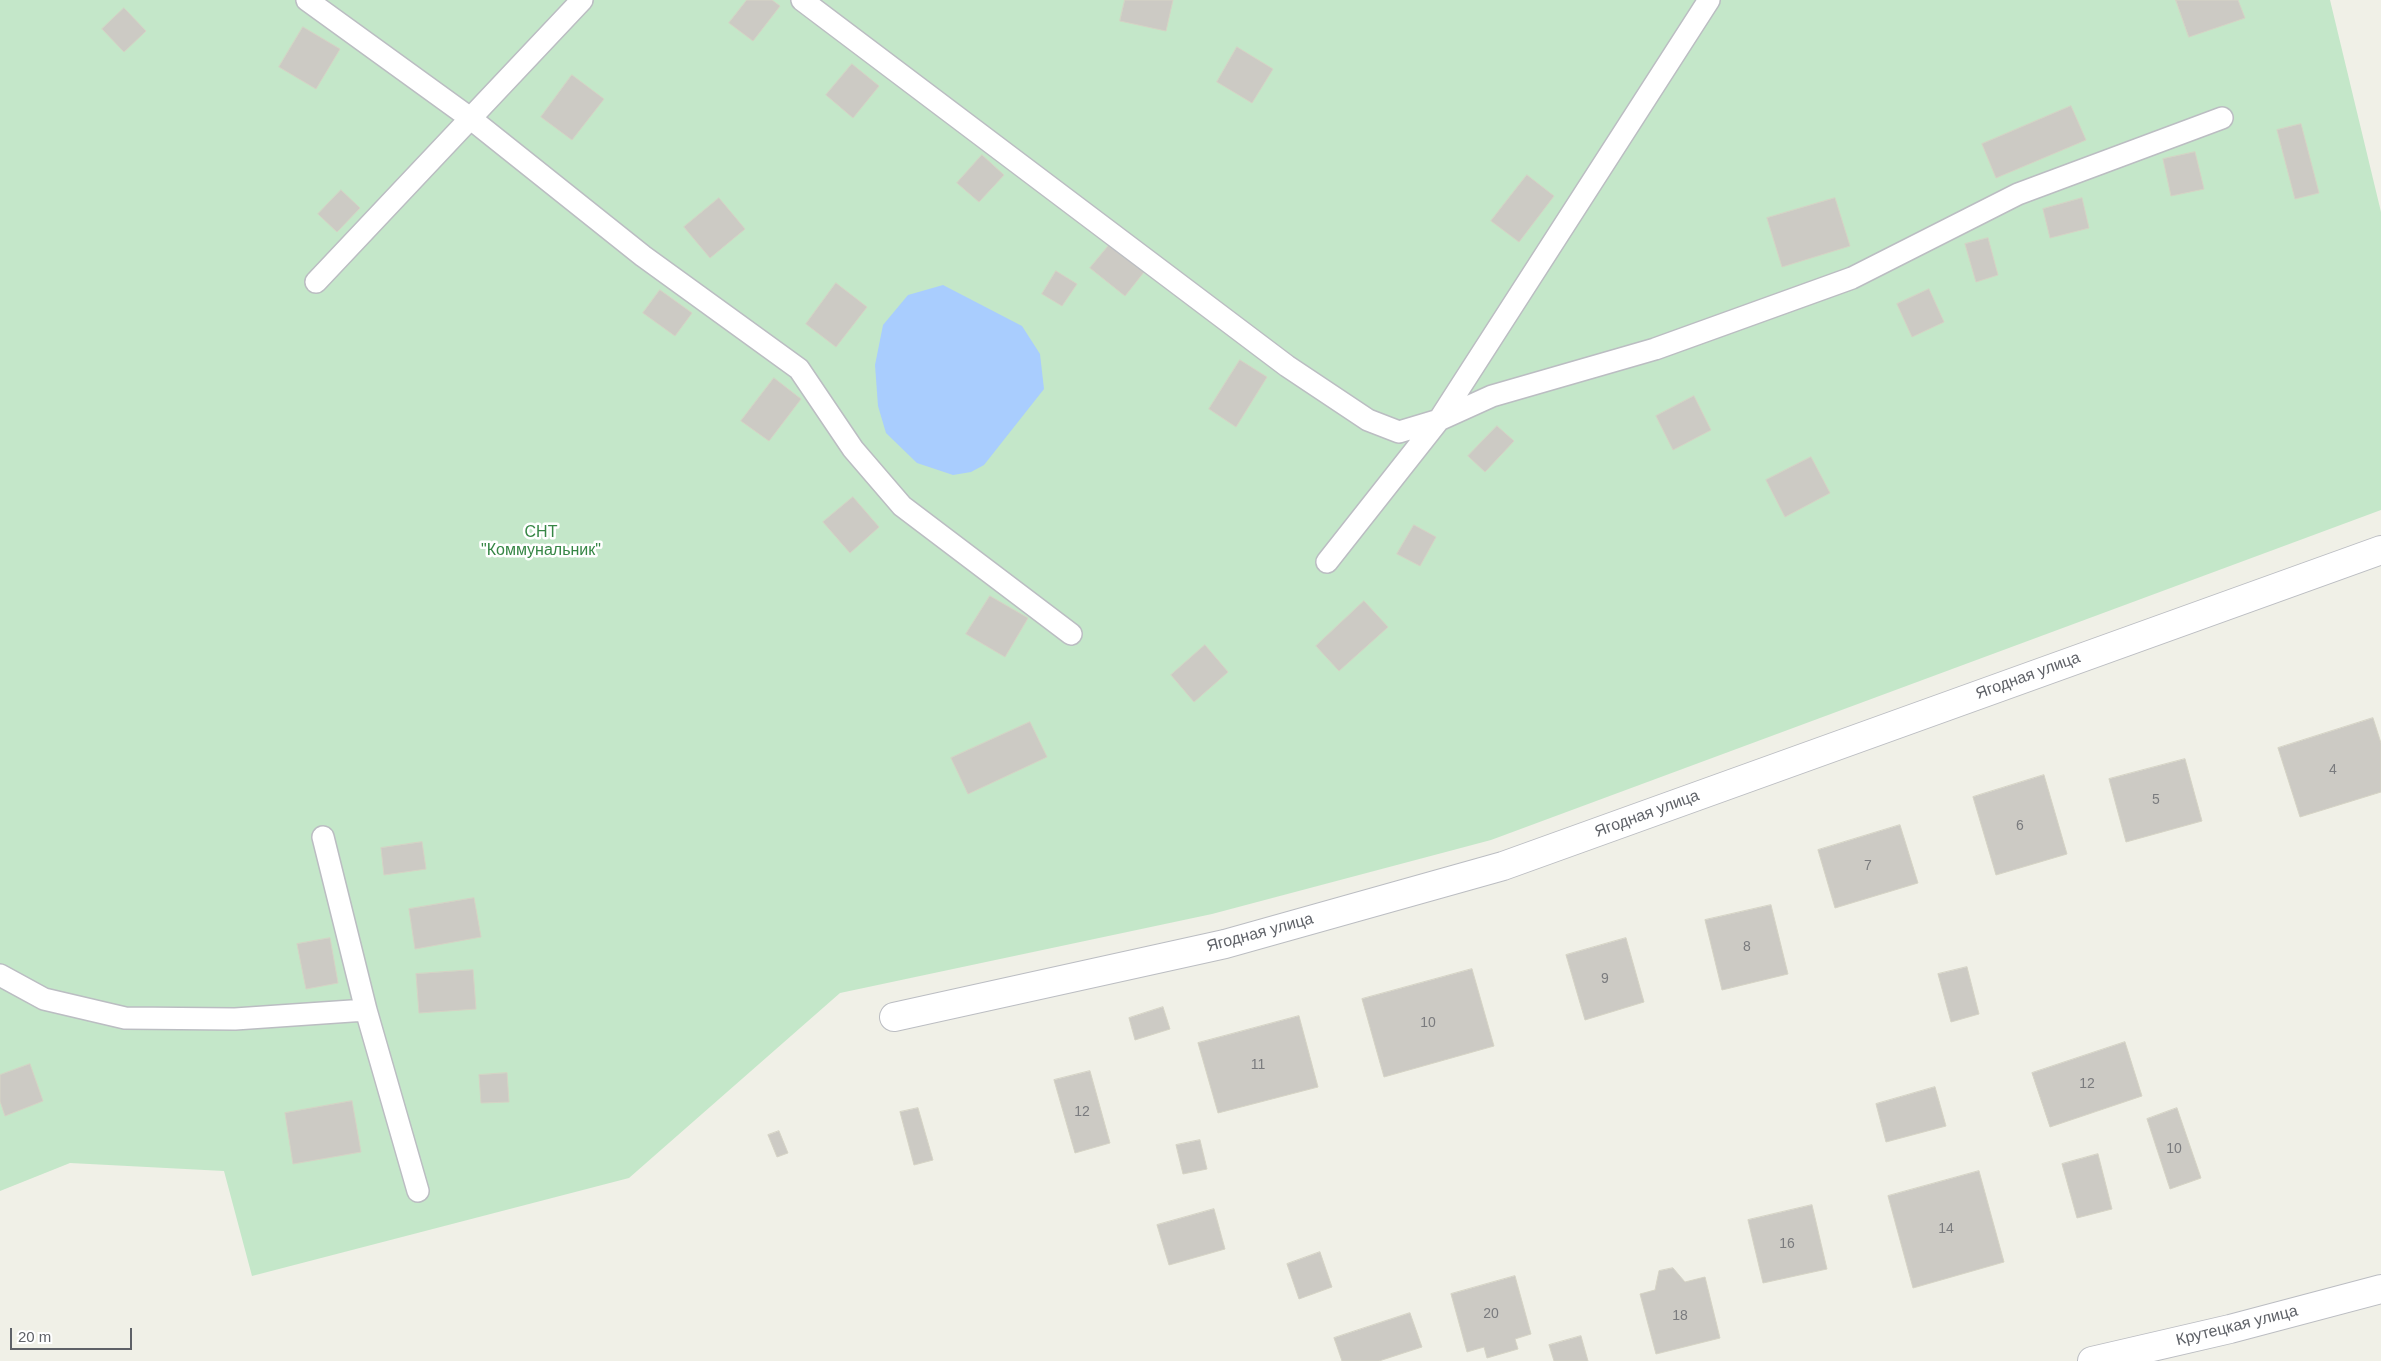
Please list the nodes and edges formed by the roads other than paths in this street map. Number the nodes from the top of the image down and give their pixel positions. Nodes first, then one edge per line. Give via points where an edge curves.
1 (307, 0) edge
2 (582, 0) edge
3 (802, 0) edge
4 (1709, 0) edge
5 (470, 118) junction
6 (2222, 118) dead end
7 (316, 282) dead end
8 (1439, 420) junction
9 (2381, 550) edge
10 (1327, 562) dead end
11 (1070, 634) dead end
12 (323, 837) dead end
13 (0, 975) edge
14 (366, 1010) junction
15 (894, 1017) dead end
16 (418, 1191) dead end
17 (2381, 1289) edge
18 (2092, 1361) edge

1 - 5 lane
2 - 5 lane
3 - 8 lane via 1287,366 1368,420 1399,432
4 - 8 lane
5 - 7 lane
5 - 11 lane via 644,256 799,369 853,448 902,506
6 - 8 lane via 2018,194 1852,278 1655,349 1492,396
8 - 10 lane
9 - 15 street, Ягодная улица via 1503,866 1225,944
12 - 14 lane
13 - 14 lane via 44,999 124,1018 235,1019
14 - 16 lane
17 - 18 street, Крутецкая улица

